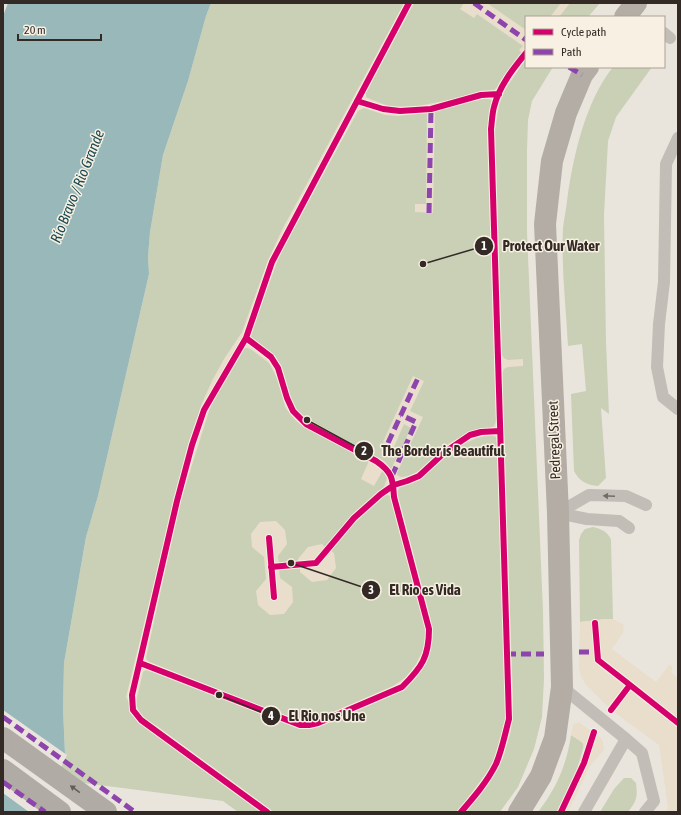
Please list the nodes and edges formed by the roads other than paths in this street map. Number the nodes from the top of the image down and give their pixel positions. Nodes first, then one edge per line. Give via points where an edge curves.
1 (587, 68) edge
2 (678, 138) edge
3 (678, 409) edge
4 (646, 506) dead end
5 (558, 513) junction
6 (629, 528) dead end
7 (562, 687) junction
8 (3, 738) edge
9 (626, 739) junction
10 (3, 770) edge
11 (60, 812) edge
12 (106, 812) edge
13 (519, 812) edge
14 (584, 812) edge
15 (645, 812) edge

1 - 5 main road, Pedregal Street via 566,113 552,161 545,224
2 - 3 lane via 666,164 664,282 657,367 663,397
4 -> 5 lane via 626,496 589,495
5 - 6 lane via 587,519 619,521
5 - 7 main road, Pedregal Street
7 - 9 lane
7 - 13 main road, Pedregal Street via 555,738 542,776
12 -> 8 main road
9 - 14 lane
9 - 15 lane via 642,754 644,760 654,801
10 - 11 main road

